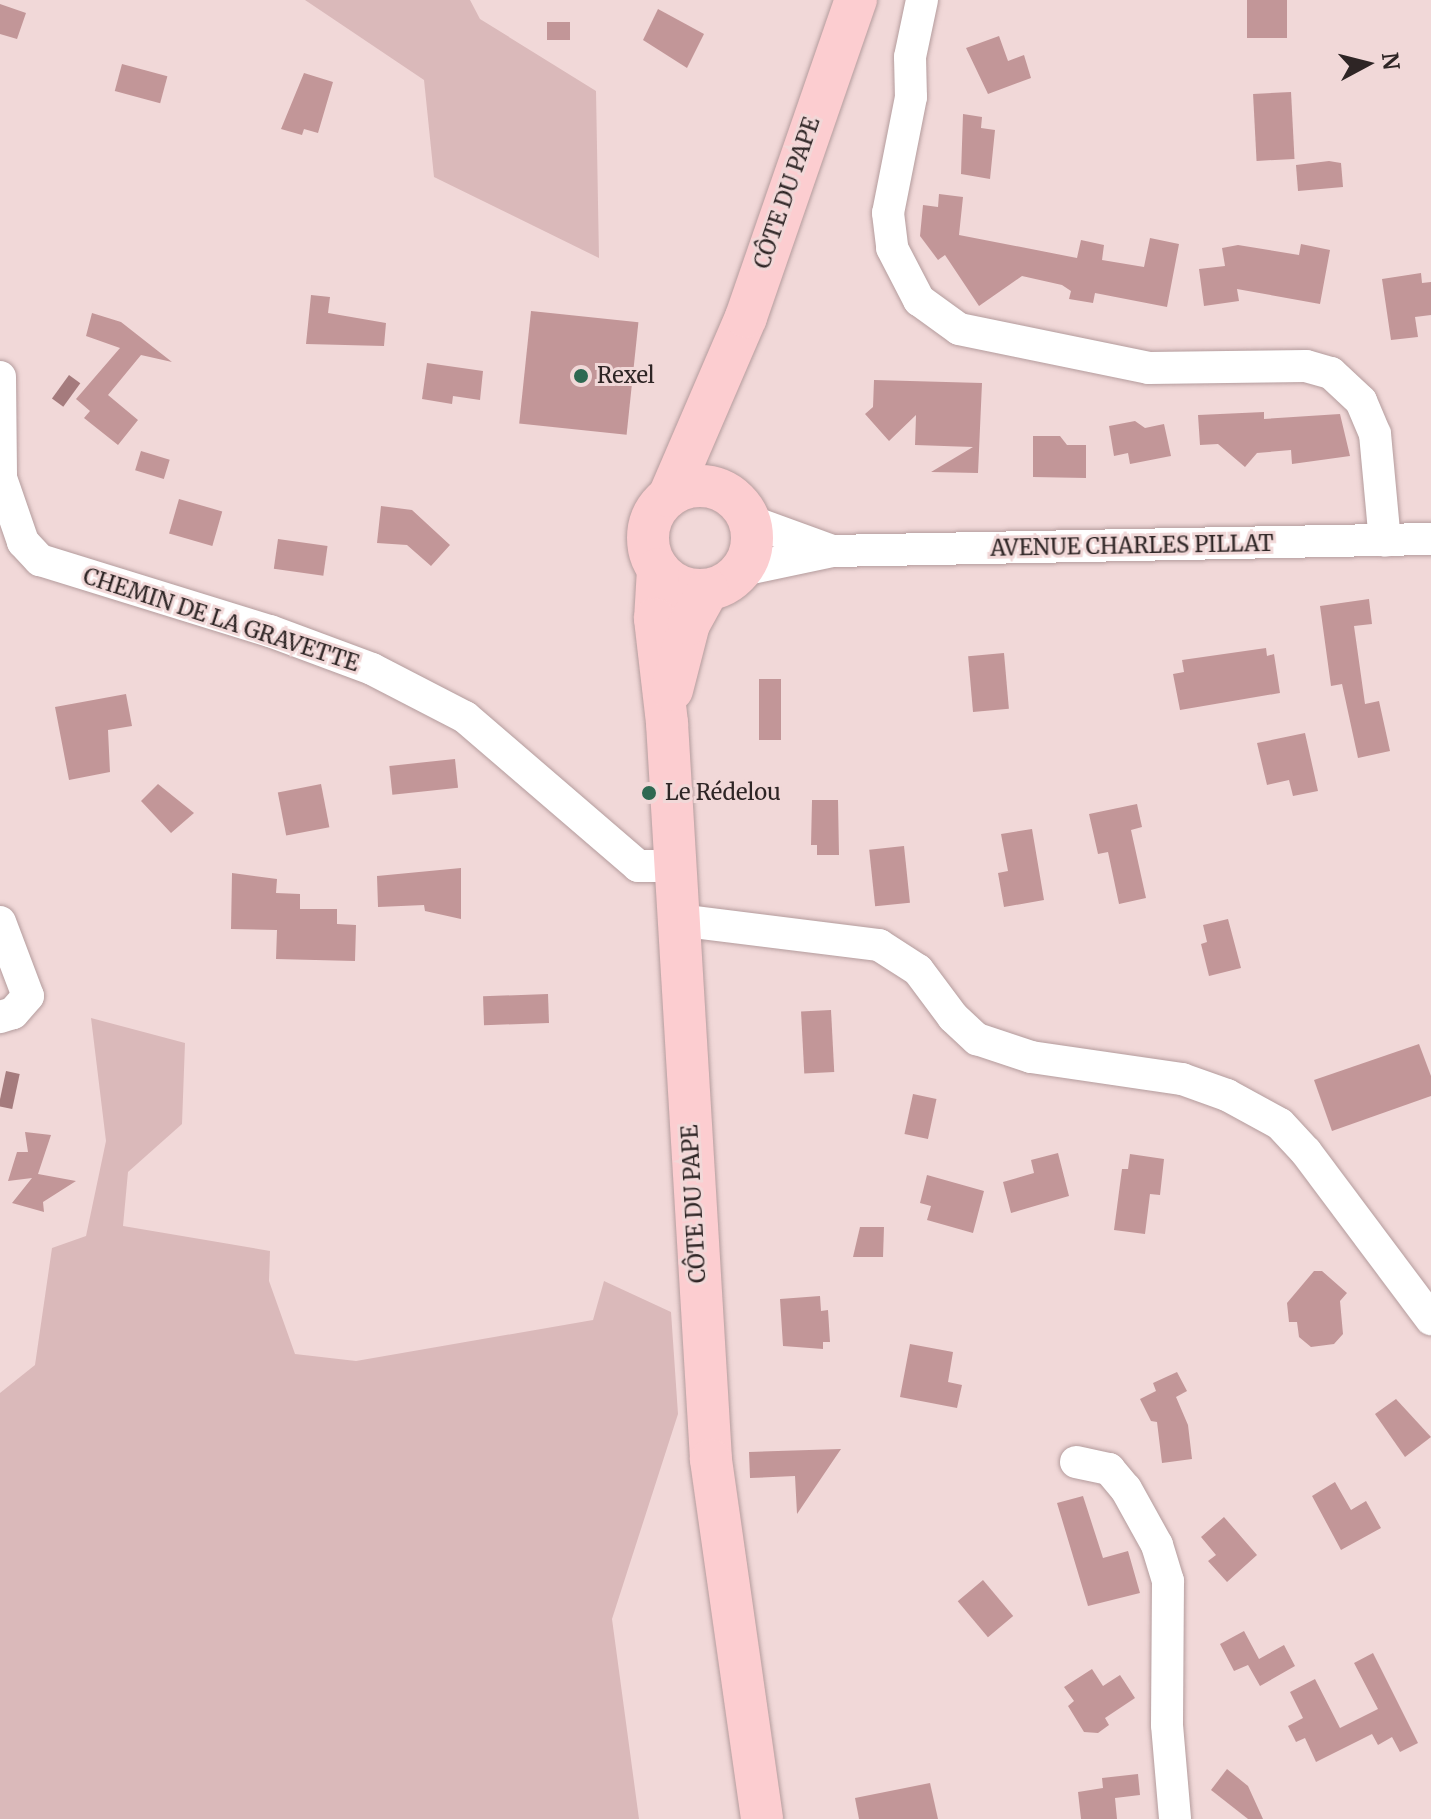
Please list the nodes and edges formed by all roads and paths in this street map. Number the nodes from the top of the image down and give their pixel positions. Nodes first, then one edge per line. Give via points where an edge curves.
1 (856, 0) edge
2 (922, 0) edge
3 (0, 377) edge
4 (717, 386) junction
5 (669, 496) junction
6 (745, 513) junction
7 (1431, 539) edge
8 (1385, 541) junction
9 (12, 548) edge
10 (832, 551) junction
11 (658, 569) junction
12 (725, 580) junction
13 (667, 723) junction
14 (675, 866) junction
15 (678, 920) junction
16 (0, 922) edge
17 (0, 1017) edge
18 (1431, 1319) edge
19 (1076, 1462) dead end
20 (743, 1683) junction
21 (762, 1819) edge
22 (780, 1819) edge
23 (1175, 1819) edge

1 - 4 main road, CÔTE DU PAPE
2 - 8 street via 910,57 911,97 888,213 892,248 919,300 959,329 1149,368 1306,366 1331,373 1361,401 1375,434
3 - 9 street, CHEMIN DE LA GRAVETTE via 1,478
4 - 5 main road, CÔTE DU PAPE
4 - 6 main road, CÔTE DU PAPE via 716,451
5 - 6 main road via 701,486 728,494
5 - 11 main road via 654,515 647,538
6 - 10 street, AVENUE CHARLES PILLAT
6 - 12 main road via 752,538
7 - 8 street, AVENUE CHARLES PILLAT
8 - 10 street, AVENUE CHARLES PILLAT
9 - 14 street, CHEMIN DE LA GRAVETTE via 372,669 465,717 638,866
10 - 12 street, AVENUE CHARLES PILLAT
11 - 12 main road via 680,587
11 - 13 main road, CÔTE DU PAPE via 655,619
12 - 13 main road, CÔTE DU PAPE via 677,660
13 - 14 main road, CÔTE DU PAPE
14 - 15 main road, CÔTE DU PAPE
15 - 18 street via 879,945 918,970 977,1039 1031,1057 1182,1079 1227,1095 1280,1124 1306,1152
15 - 20 main road, CÔTE DU PAPE via 711,1460
16 - 17 street via 28,996 13,1013
19 - 23 street via 1109,1469 1126,1489 1157,1545 1168,1581 1167,1725
20 - 21 main road, CÔTE DU PAPE
20 - 22 main road, CÔTE DU PAPE

